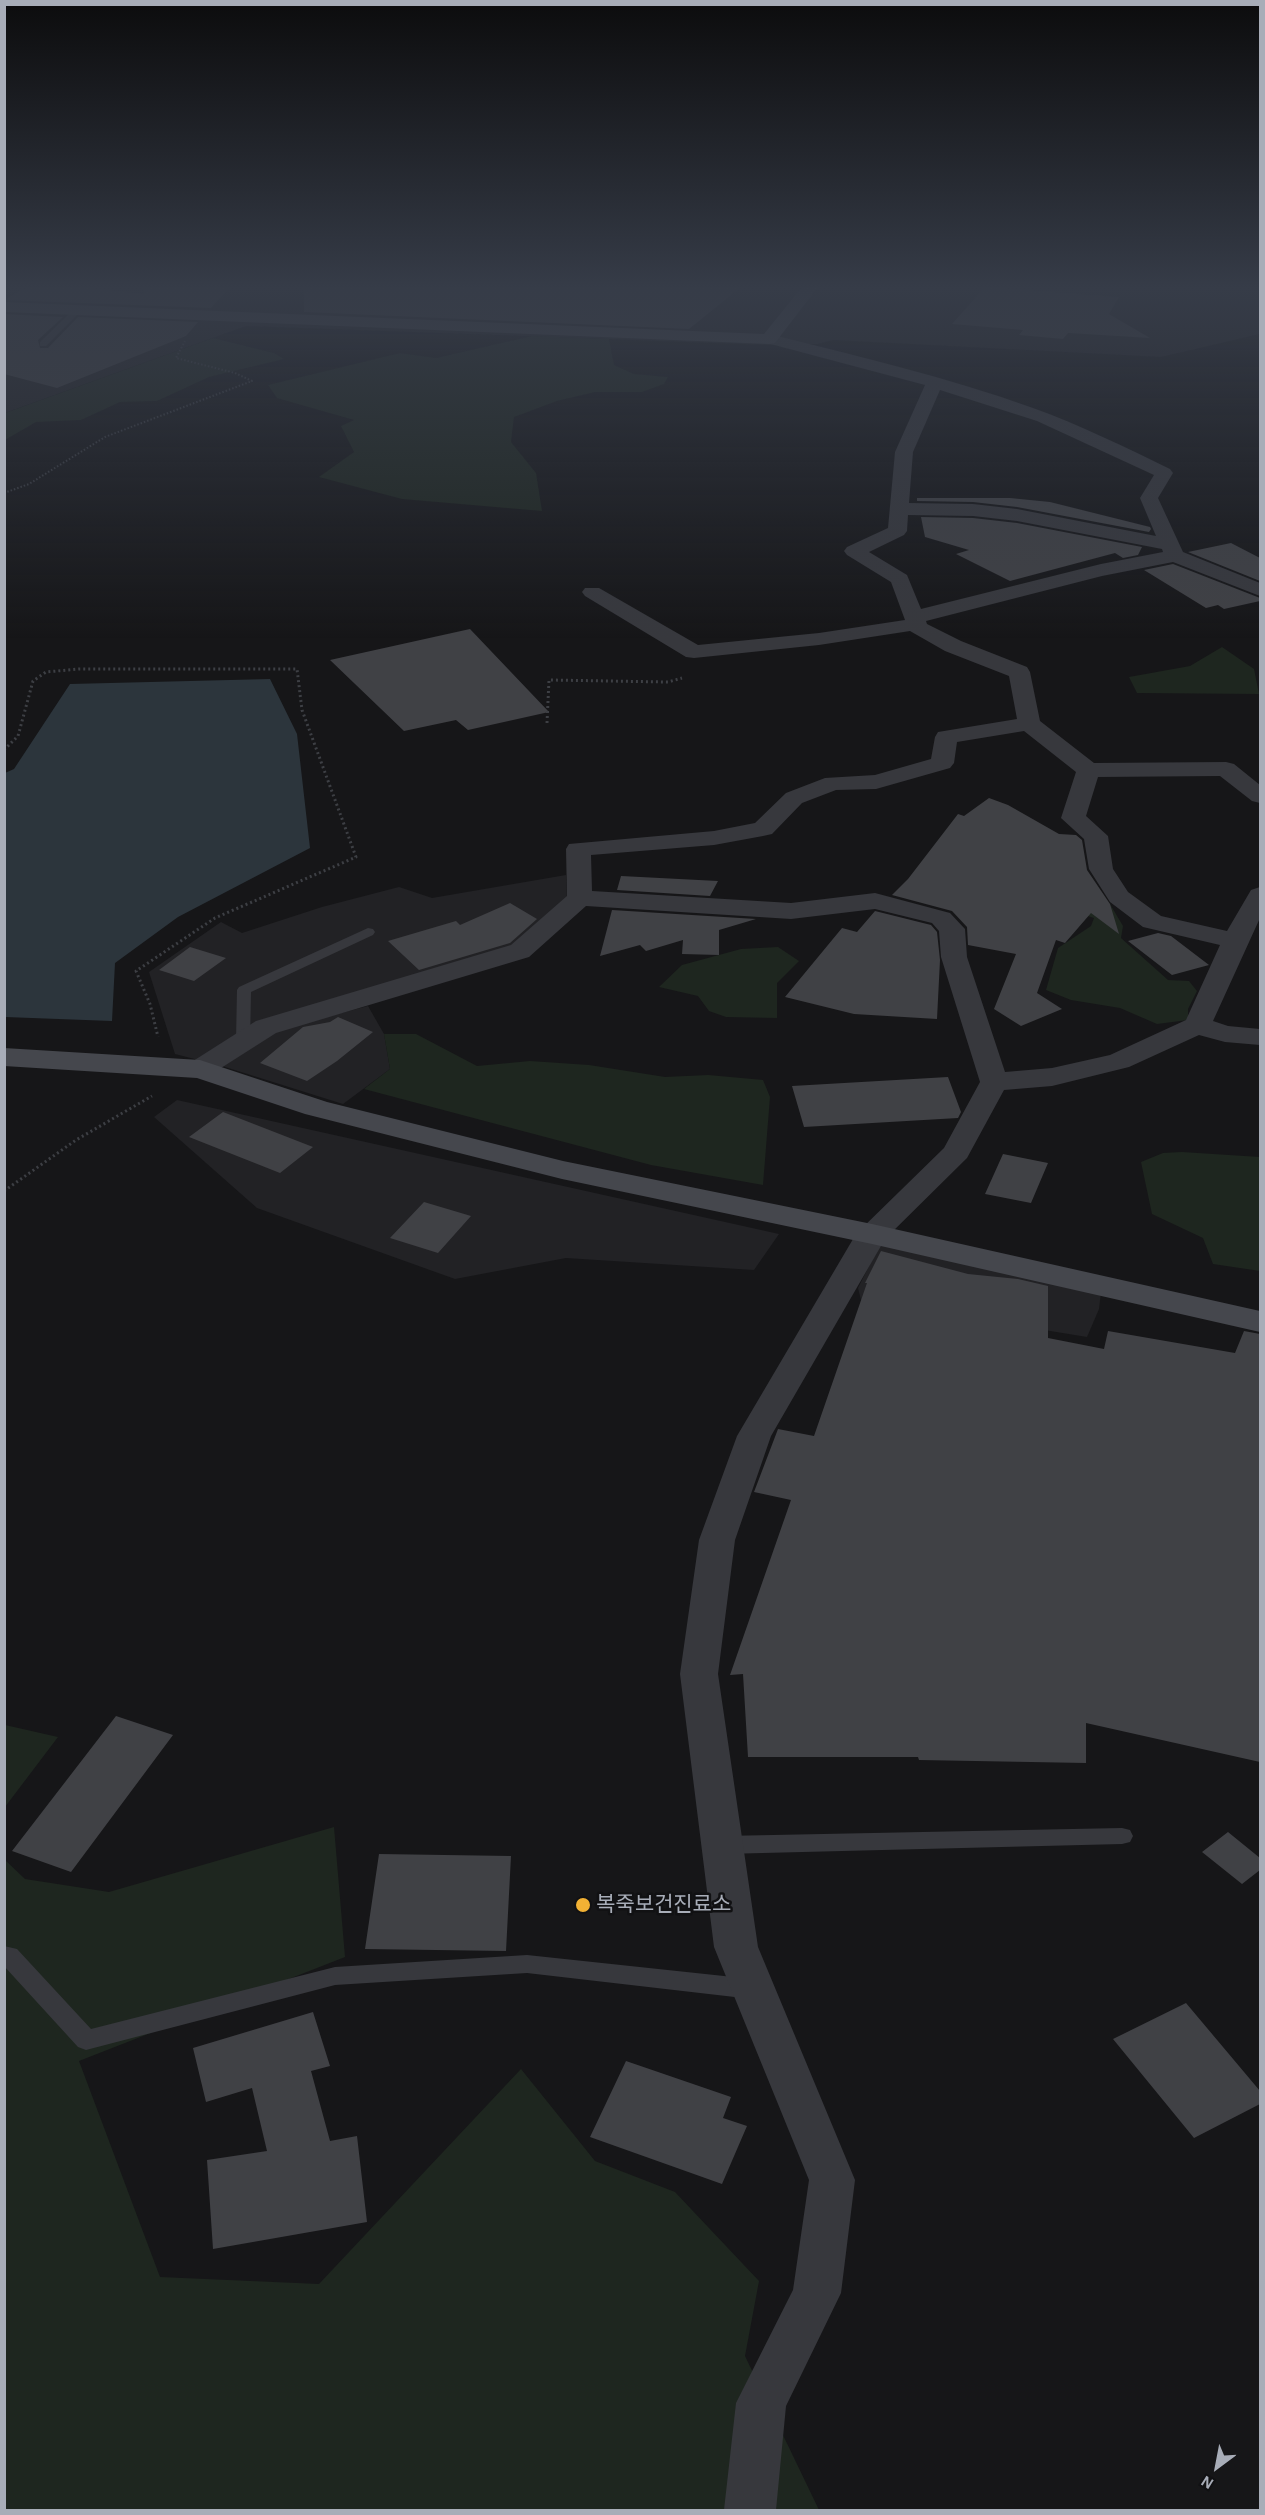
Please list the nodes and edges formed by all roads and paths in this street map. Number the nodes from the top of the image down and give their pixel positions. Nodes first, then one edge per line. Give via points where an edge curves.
1 (191, 404) edge
2 (925, 404) edge
3 (1003, 404) edge
4 (4, 493) edge
5 (899, 509) junction
6 (1172, 550) junction
7 (1260, 590) edge
8 (592, 592) dead end
9 (916, 621) junction
10 (694, 652) junction
11 (546, 723) dead end
12 (1029, 724) junction
13 (4, 750) edge
14 (1088, 770) junction
15 (1260, 796) edge
16 (1260, 895) edge
17 (580, 898) junction
18 (368, 932) dead end
19 (1235, 941) junction
20 (1197, 1026) junction
21 (1260, 1037) edge
22 (243, 1041) junction
23 (4, 1057) edge
24 (166, 1067) junction
25 (200, 1069) junction
26 (994, 1082) junction
27 (4, 1191) edge
28 (872, 1234) junction
29 (1260, 1322) edge
30 (1122, 1836) dead end
31 (722, 1845) junction
32 (4, 1954) edge
33 (753, 1989) junction
34 (750, 2511) edge

1 - 4 path via 105,437 29,483
2 - 5 street via 904,452
3 - 6 street via 1091,438 1164,473 1149,498
5 - 6 street via 1017,515
5 - 9 street via 897,531 854,551 900,579
6 - 7 street
6 - 9 street
8 - 10 street
9 - 10 street via 819,639
9 - 12 street via 918,628 953,646 1019,672
10 - 11 path via 686,677 668,682 549,680
12 - 14 street
12 - 17 street via 946,737 942,763 876,782 833,783 794,798 763,829 714,838 578,849
13 - 24 path via 18,736 33,681 46,672 297,669 302,710 356,857 215,918 136,971 150,1004
14 - 15 street via 1226,769
14 - 19 street via 1073,818 1096,836 1101,869 1119,897 1152,922
16 - 19 street
17 - 22 street via 520,951 266,1027
17 - 26 street via 791,911 875,901 941,918 952,929 954,957
18 - 22 lane via 244,990
19 - 20 street
20 - 21 street via 1225,1034
20 - 26 street via 1119,1061 1052,1077
22 - 25 street
23 - 24 street
24 - 25 street
25 - 27 path via 76,1140
25 - 28 street via 316,1108 550,1167
26 - 28 street via 956,1152
28 - 29 street
28 - 31 street via 754,1436 717,1540 699,1674
30 - 31 lane
31 - 33 street via 736,1947
32 - 33 lane via 86,2040 335,1976 527,1964
33 - 34 street via 832,2180 817,2293 761,2403

